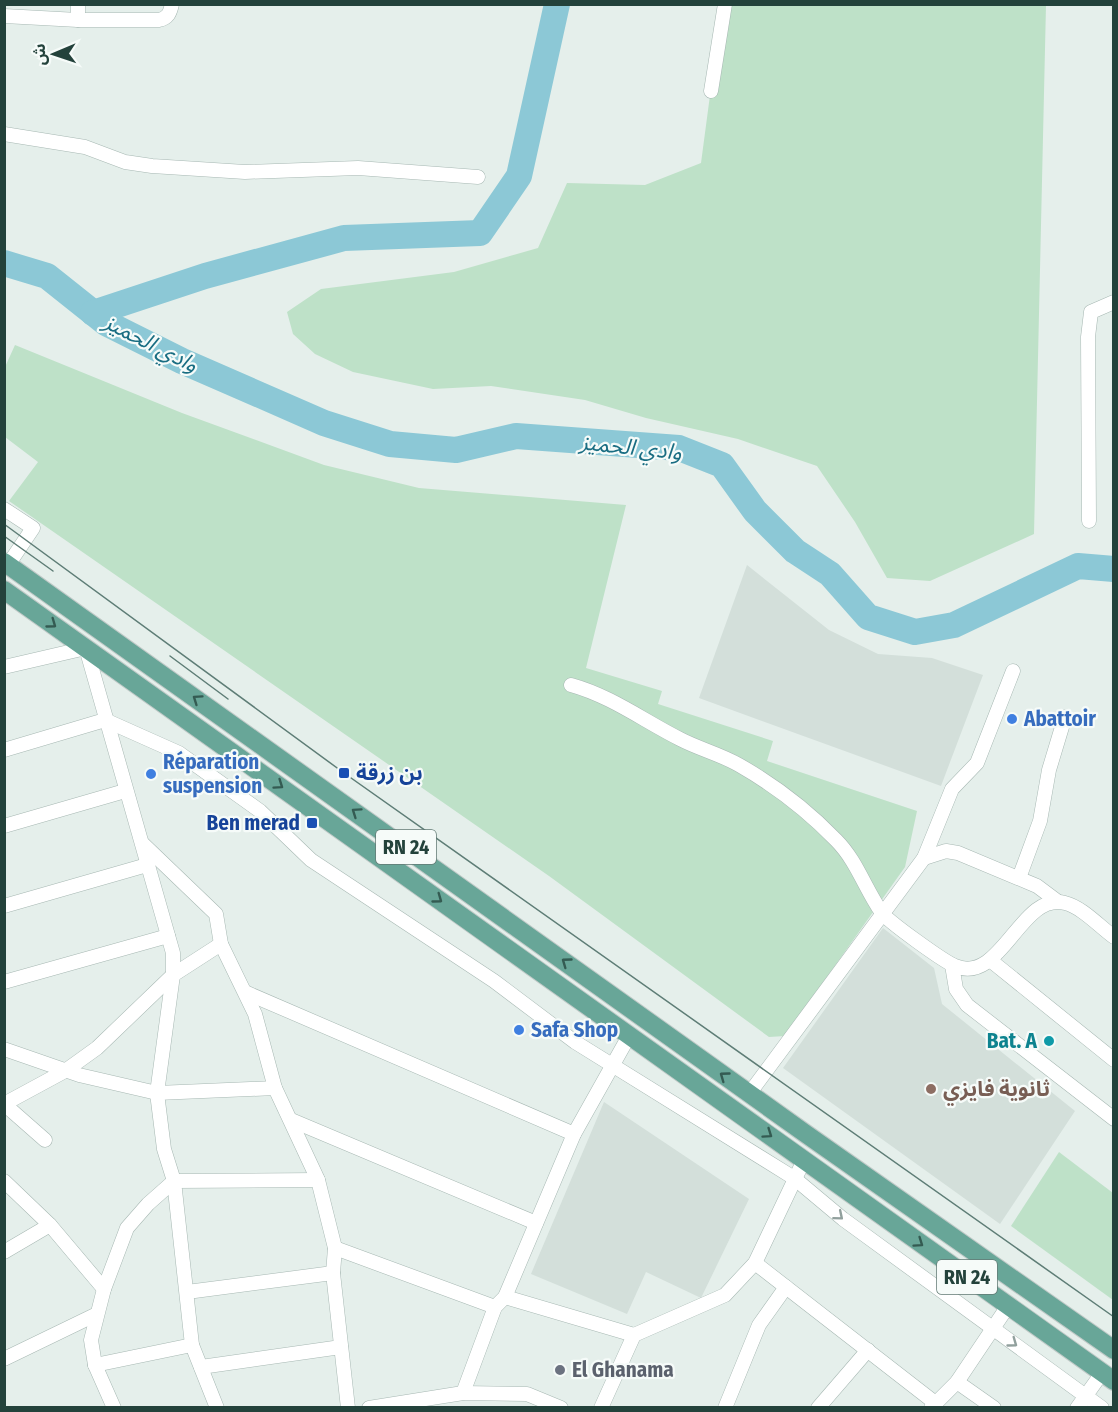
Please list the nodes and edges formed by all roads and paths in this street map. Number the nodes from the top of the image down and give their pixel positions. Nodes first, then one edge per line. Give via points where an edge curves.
1 (78, 4) edge
2 (172, 4) edge
3 (724, 4) edge
4 (4, 16) edge
5 (78, 20) junction
6 (711, 91) dead end
7 (4, 134) edge
8 (478, 177) dead end
9 (1113, 302) edge
10 (4, 509) edge
11 (1089, 521) dead end
12 (6, 563) edge
13 (4, 590) edge
14 (86, 648) junction
15 (4, 667) edge
16 (1013, 671) dead end
17 (571, 685) dead end
18 (1065, 717) dead end
19 (105, 720) junction
20 (4, 750) edge
21 (125, 790) junction
22 (4, 826) edge
23 (143, 844) junction
24 (924, 858) junction
25 (147, 865) junction
26 (1019, 878) junction
27 (1057, 901) junction
28 (4, 906) edge
29 (882, 914) junction
30 (168, 936) junction
31 (1113, 937) edge
32 (221, 944) junction
33 (990, 960) junction
34 (952, 965) junction
35 (173, 975) junction
36 (4, 982) edge
37 (247, 993) junction
38 (629, 1036) junction
39 (4, 1049) edge
40 (1113, 1060) edge
41 (615, 1065) junction
42 (65, 1071) junction
43 (275, 1088) junction
44 (157, 1094) junction
45 (749, 1094) junction
46 (4, 1104) edge
47 (1113, 1119) edge
48 (291, 1120) junction
49 (574, 1134) junction
50 (806, 1134) junction
51 (45, 1140) dead end
52 (833, 1154) junction
53 (799, 1156) junction
54 (820, 1172) junction
55 (794, 1178) junction
56 (318, 1180) junction
57 (4, 1181) edge
58 (174, 1181) junction
59 (536, 1223) junction
60 (50, 1225) junction
61 (334, 1248) junction
62 (4, 1252) edge
63 (754, 1263) junction
64 (333, 1273) junction
65 (786, 1287) junction
66 (104, 1289) junction
67 (187, 1292) junction
68 (500, 1302) junction
69 (1008, 1306) junction
70 (97, 1314) junction
71 (992, 1328) junction
72 (634, 1335) junction
73 (192, 1345) junction
74 (341, 1347) junction
75 (868, 1350) junction
76 (1113, 1350) edge
77 (4, 1359) edge
78 (95, 1365) junction
79 (201, 1367) junction
80 (1108, 1377) edge
81 (957, 1382) junction
82 (463, 1393) junction
83 (1086, 1396) junction
84 (933, 1405) edge
85 (114, 1407) edge
86 (216, 1407) edge
87 (348, 1407) edge
88 (369, 1407) edge
89 (561, 1407) edge
90 (602, 1407) edge
91 (724, 1407) edge
92 (818, 1407) edge
93 (994, 1407) edge
94 (1077, 1407) edge
95 (1102, 1407) edge

1 - 5 street
2 - 5 street via 170,12 159,20
3 - 6 street
4 - 5 street
7 - 8 street via 85,147 125,162 152,166 245,172 358,168
9 - 11 street via 1091,312 1088,337
10 - 12 street via 33,528
45 -> 12 main road, RN 24
13 -> 14 main road, RN 24
14 - 15 street
14 - 19 street
14 -> 38 main road, RN 24
16 - 24 street via 977,763 952,789
17 - 29 street via 610,699 779,790 837,840
18 - 26 street via 1049,770 1040,821
19 - 20 street
19 - 21 street
19 - 41 street via 178,753 260,811 311,860 485,975 575,1042
21 - 22 street
21 - 23 street
23 - 25 street
23 - 32 street via 216,914
24 - 26 street via 946,851 958,853
24 - 29 street
25 - 28 street
25 - 30 street
26 - 27 street
27 - 31 street via 1068,903
27 - 33 street via 1037,909
29 - 34 street
29 - 45 street
30 - 35 street
30 - 36 street
32 - 35 street
32 - 37 street
33 - 34 street via 967,969
33 - 40 street
34 - 47 street via 956,989 967,1005
35 - 42 street via 97,1048
35 - 44 street
37 - 43 street
37 - 49 street
38 - 41 street
38 -> 53 main road, RN 24
39 - 42 street
41 - 49 street
41 - 55 street
42 - 44 street
42 - 46 street
43 - 44 street
43 - 48 street
44 - 58 street via 164,1149
45 - 50 main road, RN 24
46 - 51 street
48 - 56 street
48 - 59 street
49 - 59 street
50 - 52 main road, RN 24
50 - 53 main road
52 - 54 main road
52 - 76 main road, RN 24
53 - 54 main road, RN 24
53 - 55 street
54 -> 69 main road, RN 24
55 - 63 street
55 -> 71 street via 843,1220
56 - 58 street
56 - 61 street
57 - 60 street
58 - 66 street via 127,1228
58 - 67 street
59 - 68 street
60 - 62 street
60 - 66 street
61 - 64 street
61 - 68 street
63 - 65 street
63 - 72 street via 725,1295
64 - 67 street
64 - 74 street
65 - 75 street
65 - 91 street via 759,1325
66 - 70 street
67 - 73 street
68 - 72 street
68 - 82 street
69 - 71 street
69 - 80 main road, RN 24
70 - 77 street
70 - 78 street via 91,1340
71 - 81 street
71 -> 83 street
72 - 90 street
73 - 78 street
73 - 79 street
74 - 79 street
74 - 87 street
75 - 84 street
75 - 92 street
78 - 85 street
79 - 86 street
80 - 83 street
81 - 84 street
81 - 93 street
82 - 88 street
82 - 89 street via 527,1394
83 - 94 street
83 - 95 street

